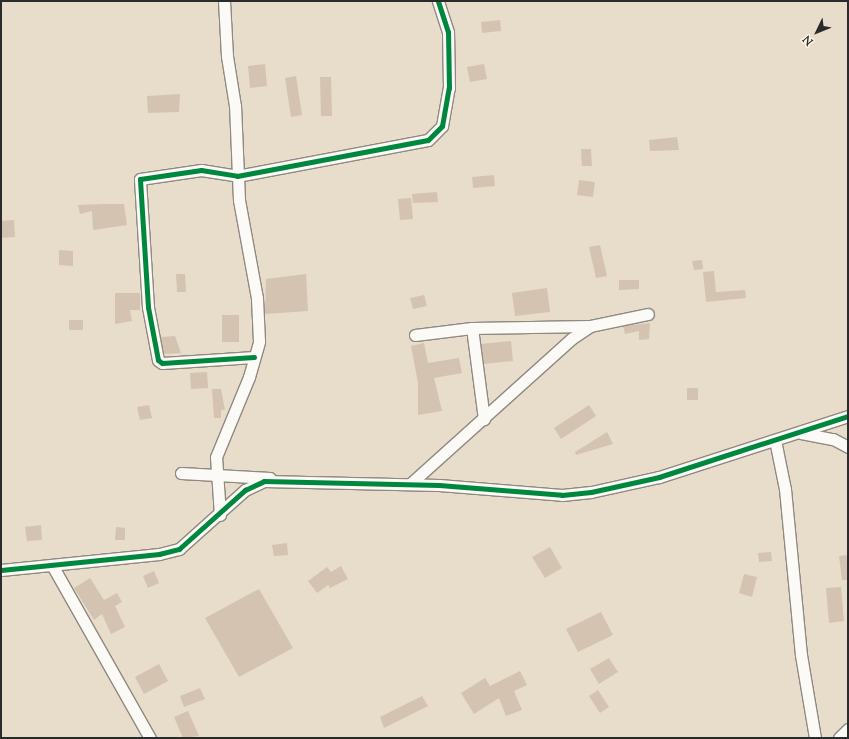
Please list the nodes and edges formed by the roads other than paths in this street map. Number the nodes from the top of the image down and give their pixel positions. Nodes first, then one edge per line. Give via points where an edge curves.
1 (224, 1) edge
2 (438, 1) edge
3 (237, 176) junction
4 (648, 314) dead end
5 (590, 326) junction
6 (472, 328) junction
7 (414, 336) dead end
8 (254, 357) junction
9 (848, 416) edge
10 (484, 419) junction
11 (798, 432) junction
12 (775, 440) junction
13 (848, 447) edge
14 (181, 472) dead end
15 (214, 474) junction
16 (282, 479) junction
17 (410, 484) junction
18 (220, 515) junction
19 (52, 565) junction
20 (1, 570) edge
21 (848, 728) edge
22 (150, 738) edge
23 (815, 738) edge
24 (839, 738) edge

1 - 3 street via 227,56 236,106
2 - 3 street via 448,32 450,88 442,126 428,140
3 - 8 street via 259,321
3 - 8 street via 201,170 140,179 148,307 155,356 162,363
4 - 5 street
5 - 6 street
5 - 10 street via 571,339
6 - 7 street
6 - 10 street
8 - 15 street via 220,443
9 - 11 street
10 - 17 street
11 - 12 street
11 - 13 street via 832,439
12 - 17 street via 659,477 591,492 562,495
12 - 23 street via 785,489 801,655
14 - 15 street
15 - 16 street
15 - 18 street
16 - 17 street
16 - 18 street via 264,481 245,490
18 - 19 street via 179,549 159,554
19 - 20 street
19 - 22 street
21 - 24 street

